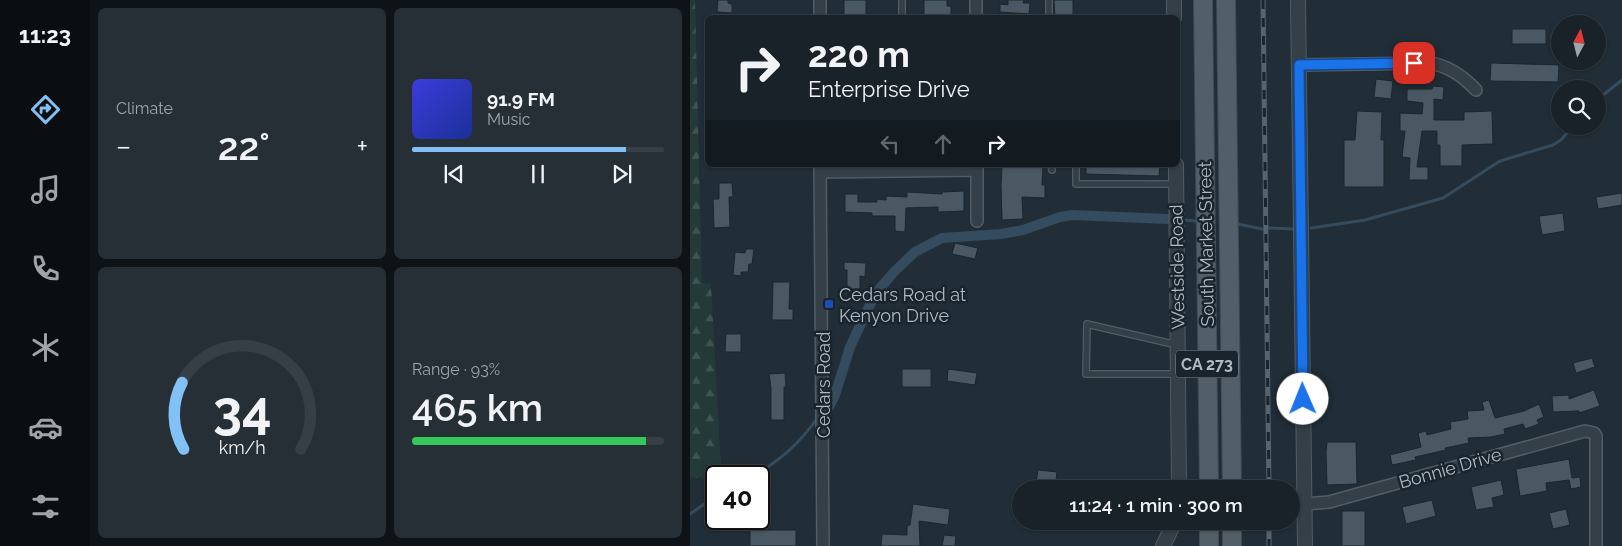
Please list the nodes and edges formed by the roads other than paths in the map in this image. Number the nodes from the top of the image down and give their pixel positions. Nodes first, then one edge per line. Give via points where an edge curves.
1 (820, 0) edge
2 (902, 0) edge
3 (976, 0) edge
4 (1049, 0) edge
5 (1174, 0) edge
6 (1203, 0) edge
7 (1226, 0) edge
8 (1298, 0) edge
9 (820, 15) edge
10 (902, 15) edge
11 (976, 15) edge
12 (1049, 15) edge
13 (1174, 15) edge
14 (1299, 65) junction
15 (1476, 90) dead end
16 (1076, 167) edge
17 (1176, 167) edge
18 (902, 168) edge
19 (977, 168) edge
20 (820, 169) edge
21 (1176, 184) junction
22 (977, 221) dead end
23 (1179, 345) junction
24 (1179, 374) junction
25 (1180, 480) edge
26 (1209, 480) edge
27 (1232, 480) edge
28 (1305, 504) junction
29 (1171, 530) edge
30 (1209, 530) edge
31 (1232, 530) edge
32 (823, 546) edge
33 (1163, 546) edge
34 (1209, 546) edge
35 (1232, 546) edge
36 (1305, 546) edge
37 (1596, 546) edge

1 - 9 street
2 - 10 lane
3 - 11 street
4 - 12 lane
5 - 13 street
6 - 26 main road, South Market Street / CA 273
7 - 27 main road, South Market Street / CA 273
8 - 14 street
14 - 15 street via 1435,64 1450,69
14 - 28 street
16 - 21 lane via 1076,184
17 - 21 street, Westside Road
18 - 19 street
18 - 20 street
19 - 22 street
20 - 32 street, Cedars Road
21 - 23 street, Westside Road
23 - 24 street, Westside Road
23 - 24 lane via 1087,324 1086,374
24 - 25 street, Westside Road
28 - 36 street
28 - 37 street, Bonnie Drive via 1329,502 1584,430 1594,432 1596,436
29 - 33 street
30 - 34 main road
31 - 35 main road

